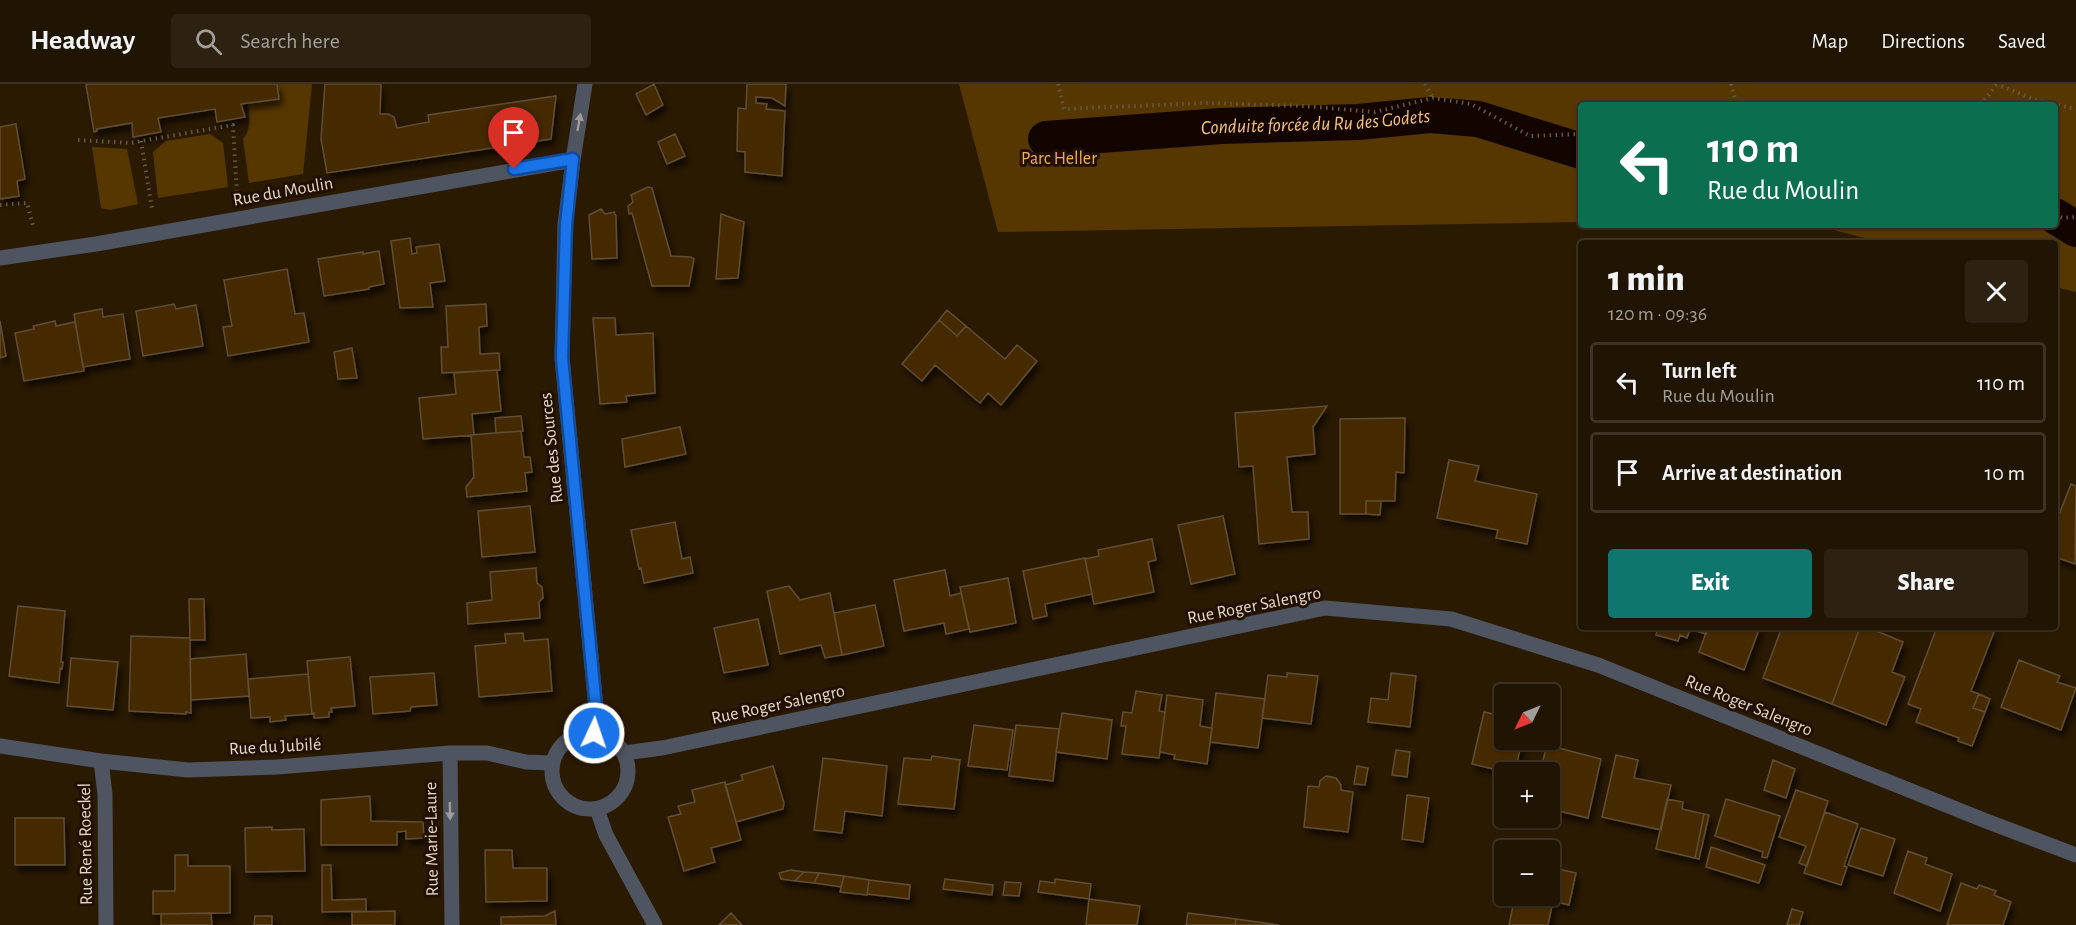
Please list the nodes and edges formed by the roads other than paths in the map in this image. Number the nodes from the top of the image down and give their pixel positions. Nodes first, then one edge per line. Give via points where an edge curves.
1 (585, 84) edge
2 (573, 159) junction
3 (0, 258) edge
4 (594, 733) junction
5 (0, 746) edge
6 (450, 753) junction
7 (624, 753) junction
8 (101, 761) junction
9 (552, 763) junction
10 (597, 809) junction
11 (2076, 855) edge
12 (106, 925) edge
13 (452, 925) edge
14 (655, 925) edge

2 -> 1 street, Rue des Sources
2 - 3 street, Rue du Moulin
2 - 4 street, Rue des Sources via 566,225 562,358 596,708
4 - 7 street via 611,739
4 - 9 street via 572,737
5 - 8 street, Rue du Jubilé
6 - 8 street, Rue du Jubilé via 188,770
6 - 9 street, Rue du Jubilé via 488,753 526,762
6 -> 13 street, Rue Marie-Laure
7 - 10 street via 628,764 625,788 618,798
7 - 11 street, Rue Roger Salengro via 1325,608 1451,619 1598,665
8 - 12 street, Rue René Roeckel
9 - 10 street via 554,784 566,802 586,810
10 - 14 street via 606,835

